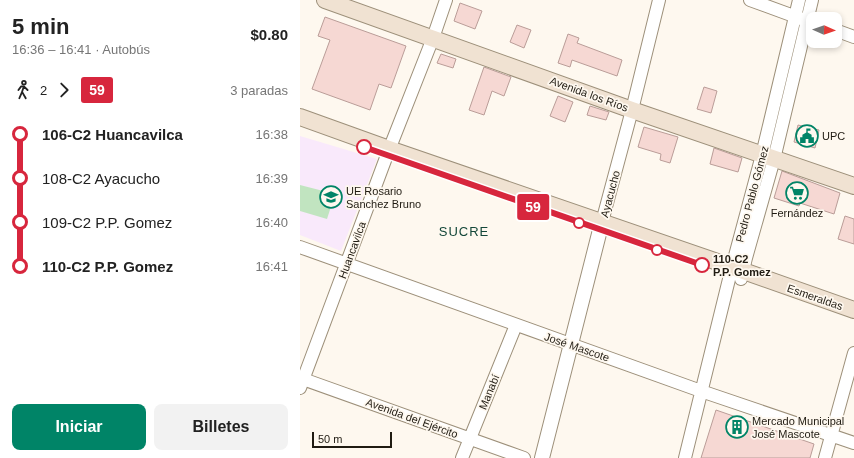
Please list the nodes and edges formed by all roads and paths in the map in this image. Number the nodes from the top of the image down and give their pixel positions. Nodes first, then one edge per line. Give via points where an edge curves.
1 (325, 0) edge
2 (347, 0) edge
3 (446, 0) edge
4 (659, 0) edge
5 (750, 0) edge
6 (798, 0) edge
7 (812, 0) edge
8 (811, 12) edge
9 (795, 16) junction
10 (806, 20) edge
11 (842, 33) edge
12 (435, 34) junction
13 (806, 34) edge
14 (854, 37) edge
15 (633, 105) junction
16 (300, 118) edge
17 (300, 125) edge
18 (388, 152) junction
19 (769, 153) junction
20 (854, 178) edge
21 (854, 186) edge
22 (601, 226) junction
23 (300, 247) edge
24 (347, 264) junction
25 (737, 273) junction
26 (854, 310) edge
27 (854, 318) edge
28 (516, 325) junction
29 (571, 344) junction
30 (854, 353) edge
31 (301, 382) edge
32 (701, 391) junction
33 (831, 435) junction
34 (470, 439) junction
35 (854, 443) edge
36 (462, 458) edge
37 (524, 458) edge
38 (542, 458) edge
39 (685, 458) edge
40 (825, 458) edge

1 - 12 main road, Avenida los Ríos
2 - 12 main road, Avenida los Ríos
3 - 12 street, Huancavilca
4 - 15 street, Ayacucho
5 - 9 street
6 - 9 street, Pedro Pablo Gómez
7 - 8 street, Pedro Pablo Gómez
9 - 10 street
9 - 19 street, Pedro Pablo Gómez
11 - 14 street
12 - 15 main road, Avenida los Ríos
12 - 18 street, Huancavilca
13 - 19 street, Pedro Pablo Gómez
15 - 19 main road, Avenida los Ríos
15 - 22 street, Ayacucho
16 - 18 main road, Esmeraldas
17 - 18 main road, Esmeraldas
18 - 22 main road, Esmeraldas
18 - 24 street, Huancavilca
19 - 20 main road, Avenida los Ríos
19 - 21 main road, Avenida los Ríos
19 - 25 street, Pedro Pablo Gómez
22 - 25 main road, Esmeraldas
22 - 29 street, Ayacucho
23 - 24 street, José Mascote
24 - 28 street, José Mascote
24 - 31 street, Huancavilca
25 - 26 main road, Esmeraldas
25 - 27 main road, Esmeraldas
25 - 32 street, Pedro Pablo Gómez
28 - 29 street, José Mascote
28 - 34 street, Manabí
29 - 32 street, José Mascote
29 - 38 street, Ayacucho
30 - 33 street
31 - 34 street, Avenida del Ejército
32 - 33 street, José Mascote
32 - 39 street, Pedro Pablo Gómez
33 - 35 street, José Mascote
33 - 40 street
34 - 36 street, Manabí
34 - 37 street, Avenida del Ejército

